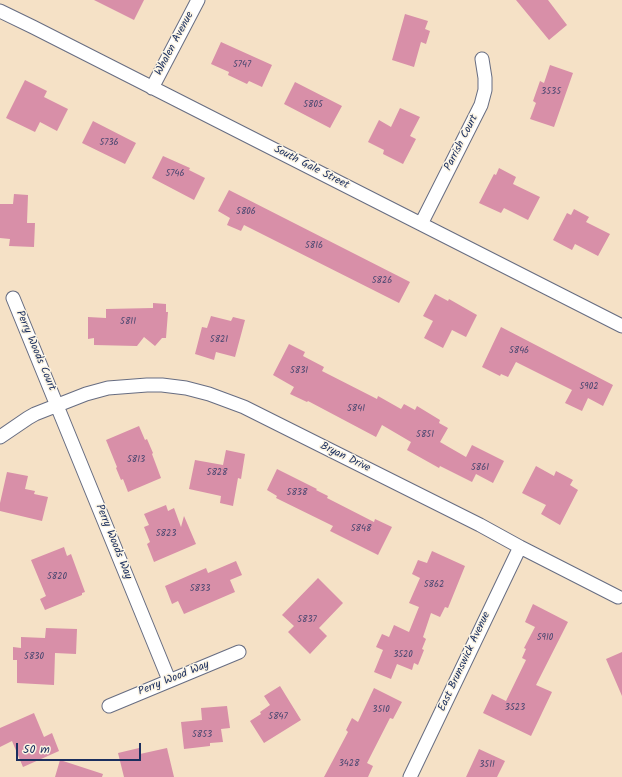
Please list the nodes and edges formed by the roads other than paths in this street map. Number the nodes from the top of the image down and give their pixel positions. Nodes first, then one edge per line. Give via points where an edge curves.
1 (198, 0) edge
2 (0, 11) edge
3 (482, 59) dead end
4 (152, 88) junction
5 (421, 224) junction
6 (12, 298) dead end
7 (622, 326) edge
8 (57, 405) junction
9 (0, 436) edge
10 (520, 547) junction
11 (618, 597) dead end
12 (240, 652) dead end
13 (170, 680) junction
14 (110, 706) dead end
15 (410, 777) edge

1 - 4 street, Whalen Avenue
2 - 4 street, South Gale Street
3 - 5 street, Parrish Court via 485,90 481,105
4 - 5 street, South Gale Street
5 - 7 street, South Gale Street
6 - 8 street, Perry Woods Court
8 - 9 street via 28,418
8 - 10 street, Bryan Drive via 86,394 124,386 162,385 209,394 244,407
8 - 13 street, Perry Woods Way
10 - 11 street, Bryan Drive
10 - 15 street, East Brunswick Avenue
12 - 13 street, Perry Wood Way
13 - 14 street, Perry Wood Way

